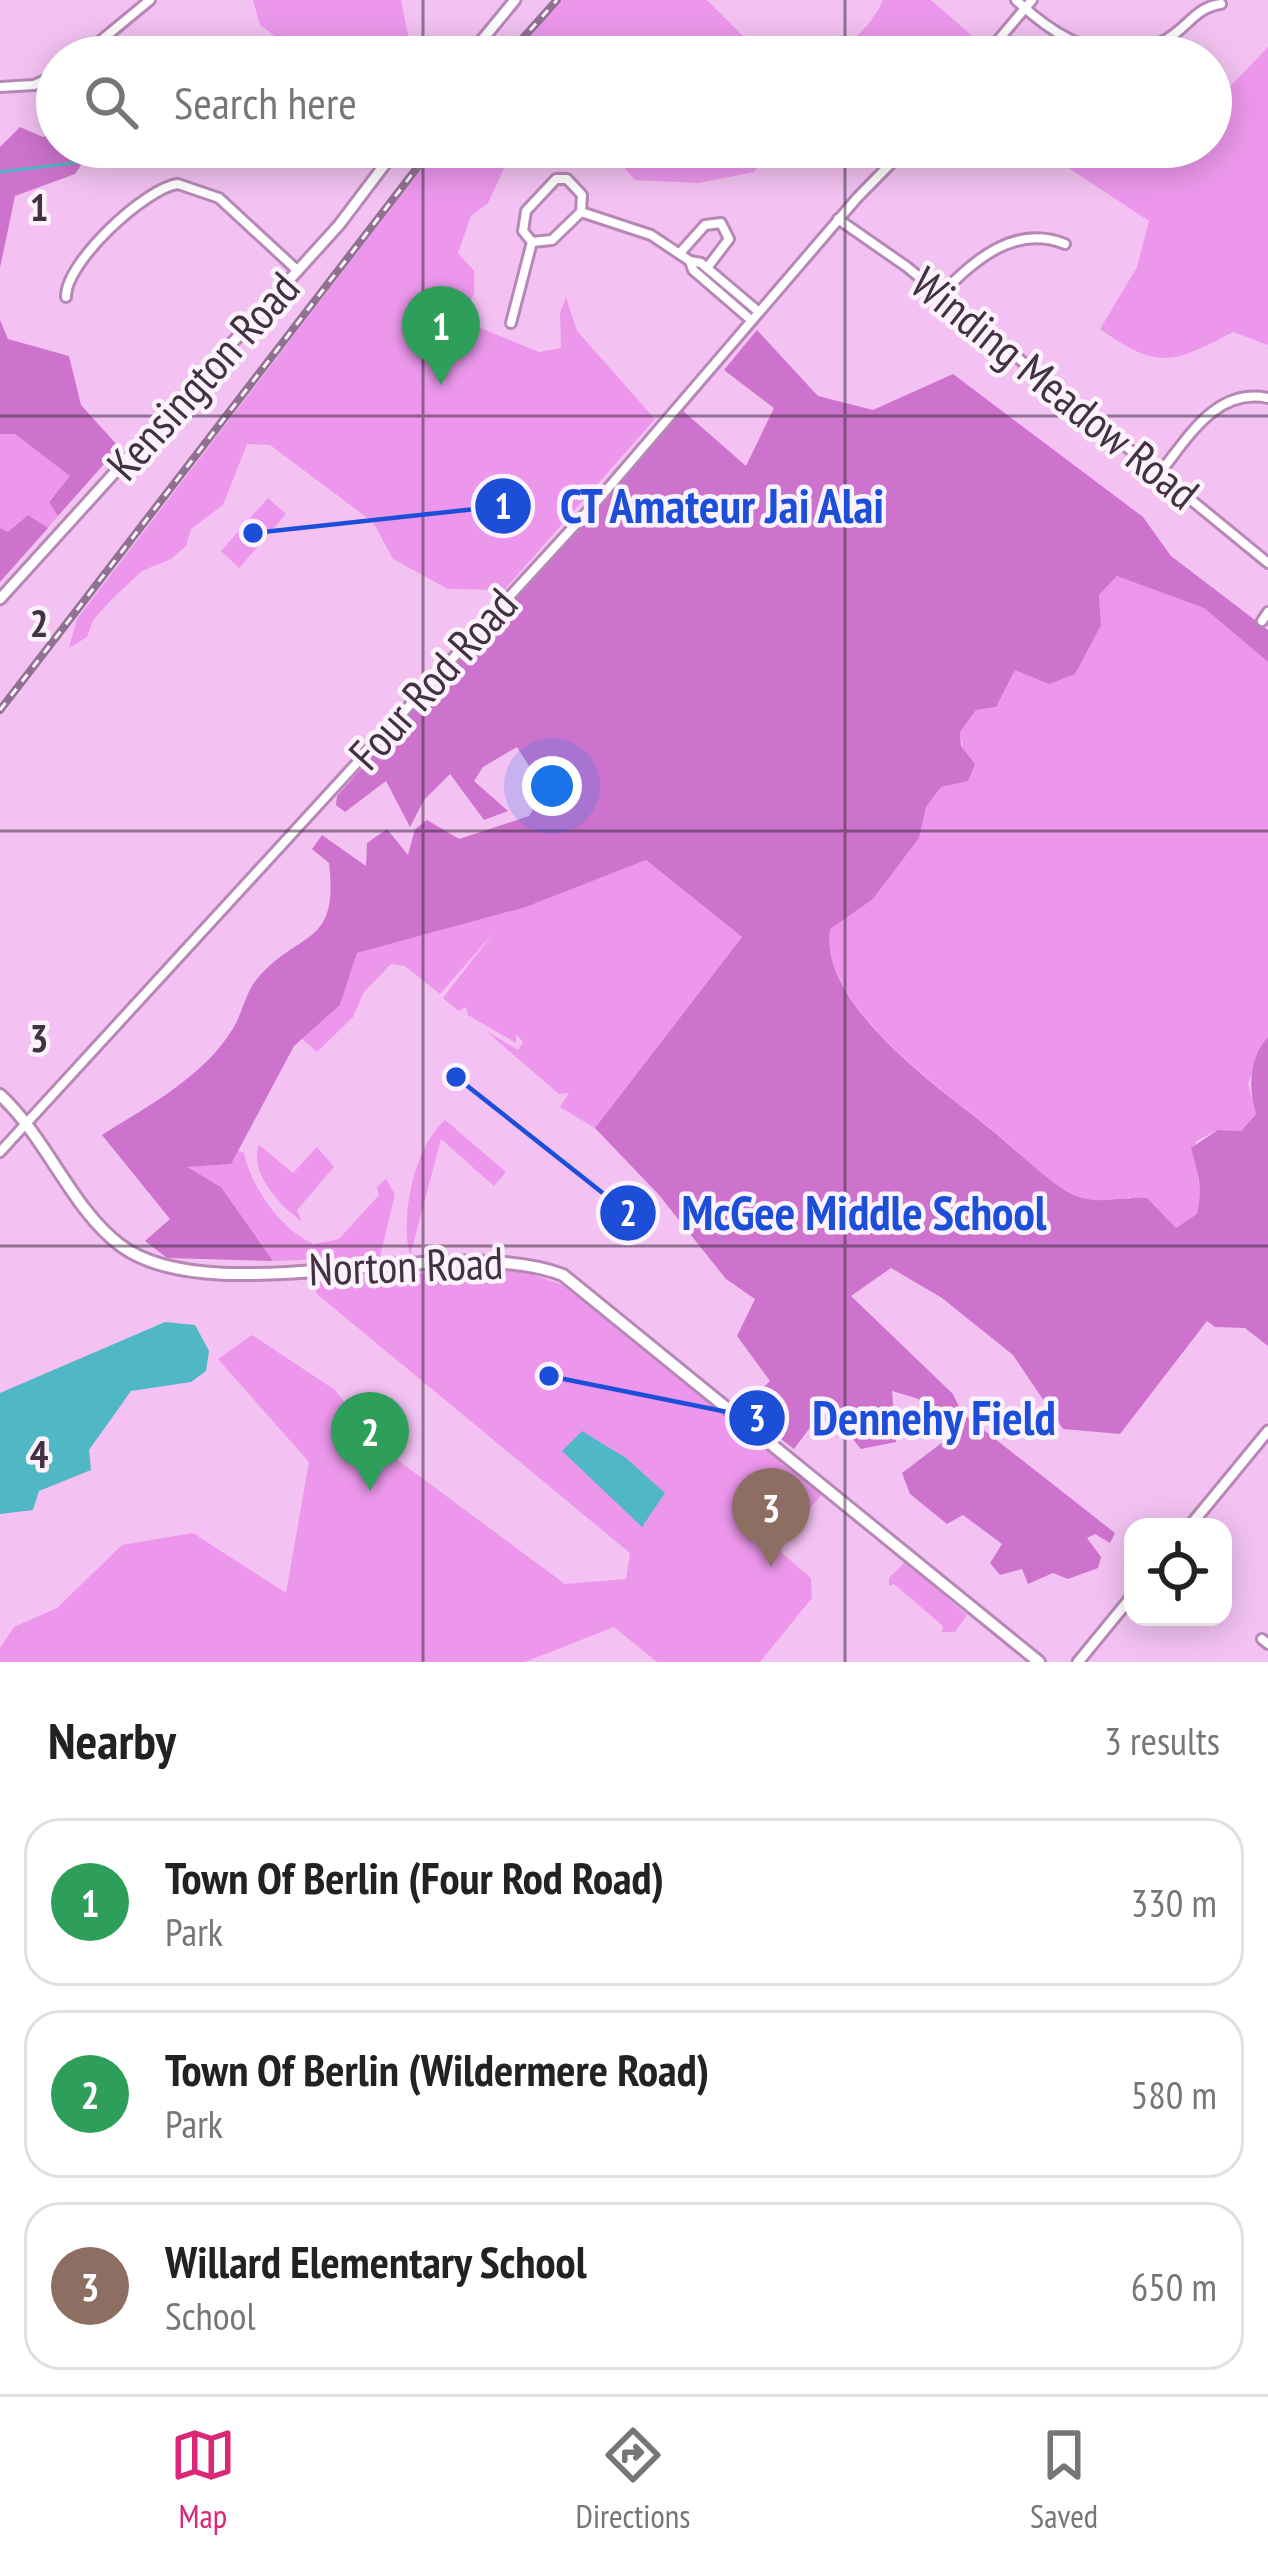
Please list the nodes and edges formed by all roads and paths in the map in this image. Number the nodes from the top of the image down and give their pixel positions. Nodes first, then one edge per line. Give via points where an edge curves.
1 (150, 0) edge
2 (515, 0) edge
3 (1016, 0) edge
4 (1028, 4) edge
5 (1221, 4) dead end
6 (106, 36) edge
7 (485, 36) edge
8 (1001, 36) edge
9 (1060, 36) edge
10 (1166, 36) edge
11 (36, 85) edge
12 (0, 87) edge
13 (381, 168) edge
14 (887, 168) edge
15 (581, 212) junction
16 (838, 219) junction
17 (532, 242) junction
18 (1065, 244) dead end
19 (680, 254) junction
20 (690, 261) junction
21 (707, 268) junction
22 (298, 271) junction
23 (940, 294) junction
24 (66, 297) dead end
25 (755, 316) junction
26 (511, 323) dead end
27 (1268, 398) edge
28 (1159, 474) junction
29 (1268, 563) edge
30 (0, 599) edge
31 (0, 1095) edge
32 (28, 1123) junction
33 (0, 1152) edge
34 (1268, 1431) edge
35 (1196, 1518) edge
36 (1124, 1606) edge
37 (1039, 1662) edge
38 (1078, 1662) edge

1 - 6 street
2 - 7 street
3 - 4 street
4 - 8 street
4 - 9 street
5 - 10 street
11 - 12 street
13 - 22 street, Kensington Road
14 - 16 street, Four Rod Road
15 - 17 street via 552,239
15 - 17 street via 575,185 556,179 526,211
15 - 19 street via 651,235
16 - 23 street, Winding Meadow Road
16 - 25 street, Four Rod Road
17 - 26 street
18 - 23 street via 1030,237 1004,244
19 - 20 street
19 - 21 street via 705,225 721,223 729,238
20 - 21 street
20 - 25 street
21 - 25 street
22 - 24 street via 219,198 178,184 139,202 74,269
22 - 30 street, Kensington Road
23 - 28 street, Winding Meadow Road
25 - 32 street, Four Rod Road via 598,500
27 - 28 street via 1220,405
28 - 29 street, Winding Meadow Road
31 - 32 main road, Norton Road
32 - 33 street, Four Rod Road
32 - 37 main road, Norton Road via 103,1229 152,1264 243,1271 514,1260 593,1294
34 - 35 street
36 - 38 street

